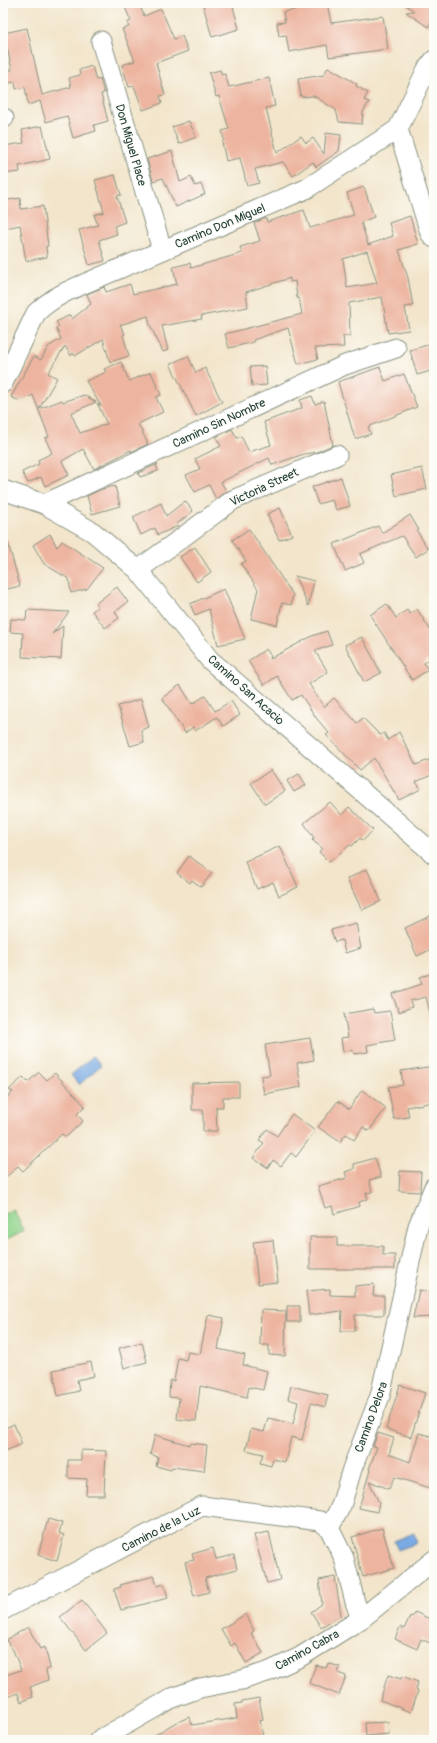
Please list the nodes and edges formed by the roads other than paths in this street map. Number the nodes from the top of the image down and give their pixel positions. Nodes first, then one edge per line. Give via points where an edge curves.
1 (101, 41) dead end
2 (434, 60) edge
3 (398, 130) junction
4 (434, 238) edge
5 (162, 250) junction
6 (396, 348) dead end
7 (3, 383) edge
8 (337, 455) dead end
9 (3, 490) edge
10 (44, 504) junction
11 (138, 570) junction
12 (434, 854) edge
13 (434, 1187) edge
14 (329, 1528) junction
15 (434, 1560) edge
16 (3, 1610) edge
17 (361, 1619) junction
18 (99, 1740) edge

1 - 5 street, Don Miguel Place
2 - 3 street via 427,69
3 - 4 street via 430,233
3 - 5 street, Camino Don Miguel via 306,189
5 - 7 street, Camino Don Miguel via 59,294 45,304 36,313
6 - 10 street, Camino Sin Nombre via 345,365
8 - 11 street, Victoria Street via 233,500
9 - 10 street, Camino San Acacio
10 - 11 street, Camino San Acacio via 93,532
11 - 12 street, Camino San Acacio via 210,660
13 - 14 street, Camino Delora via 418,1226 380,1396 352,1469 342,1506
14 - 16 street, Camino de la Luz via 320,1521 202,1506
14 - 17 street via 344,1558
15 - 17 street, Camino Cabra
17 - 18 street, Camino Cabra via 300,1657 242,1680 200,1688 172,1698

